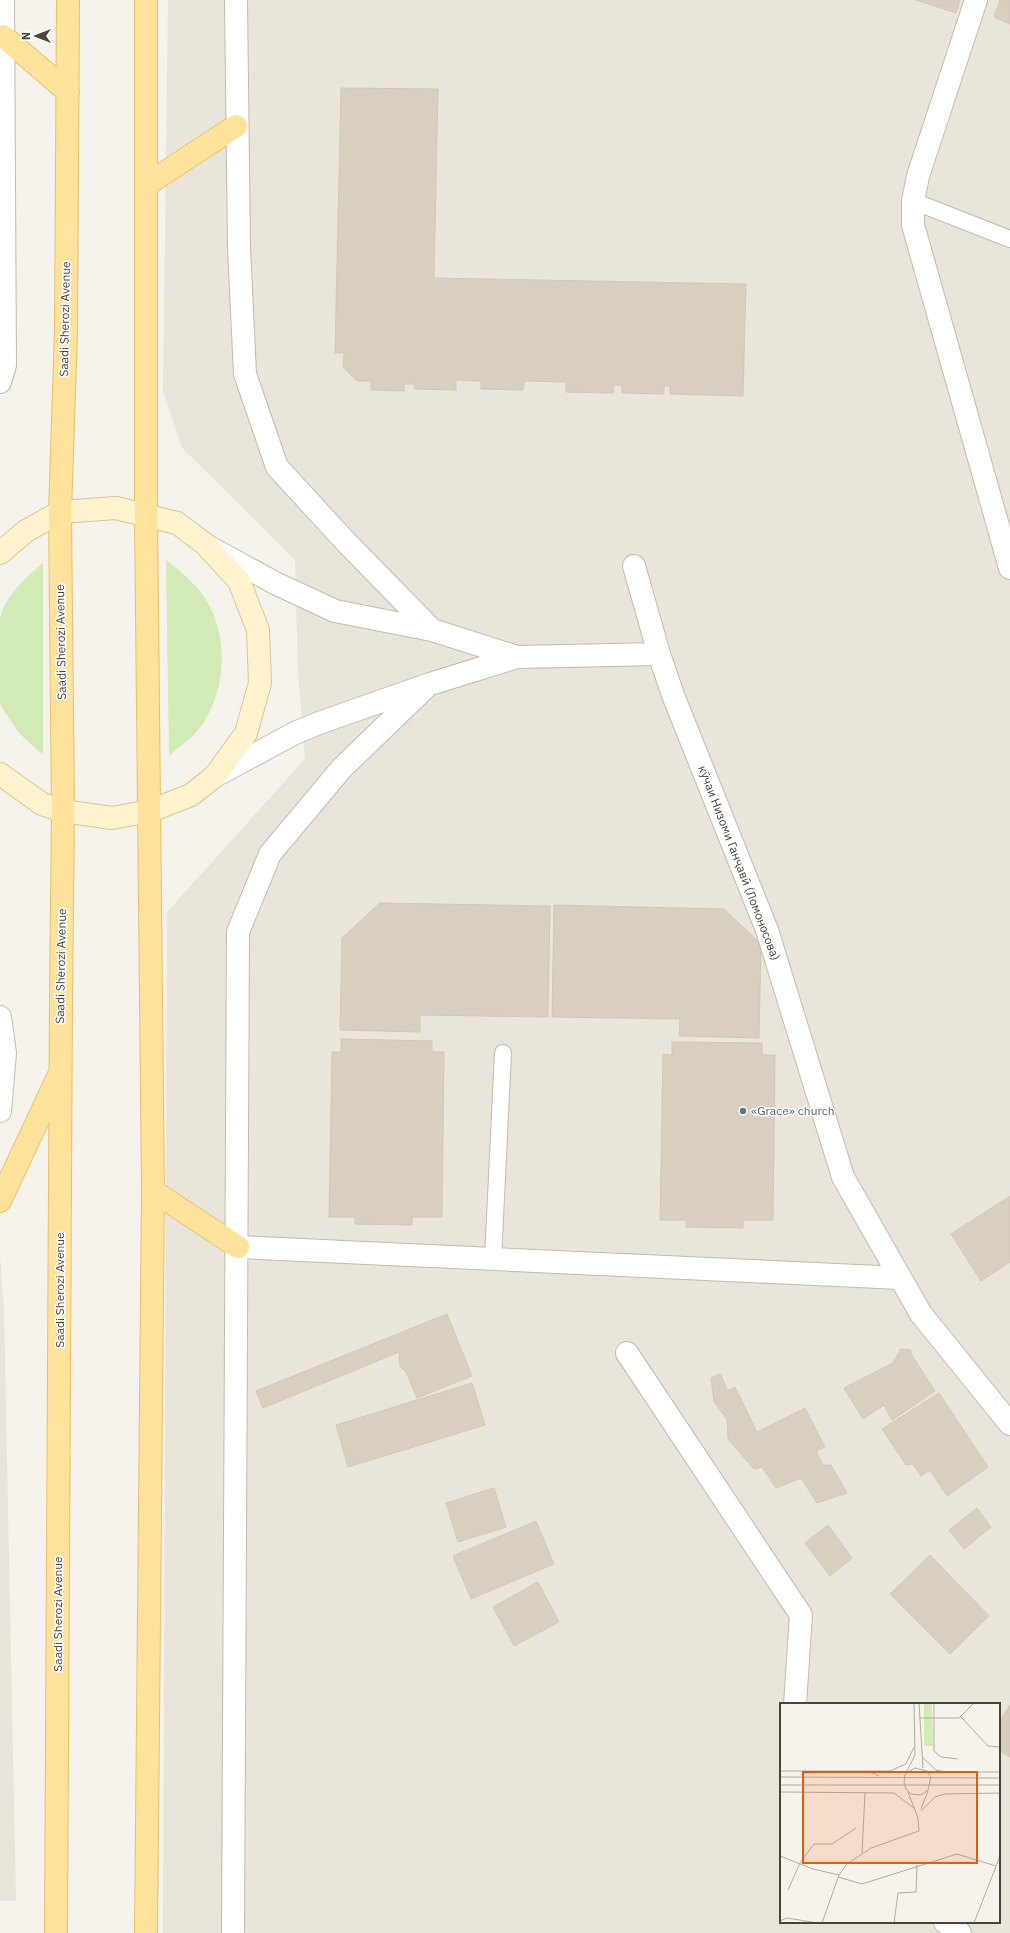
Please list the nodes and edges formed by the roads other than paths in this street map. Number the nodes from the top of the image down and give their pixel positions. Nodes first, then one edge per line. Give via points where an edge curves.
1 (3, 0) edge
2 (68, 0) edge
3 (146, 0) edge
4 (236, 0) edge
5 (976, 0) edge
6 (3, 36) junction
7 (68, 92) junction
8 (236, 126) junction
9 (146, 185) junction
10 (913, 201) junction
11 (1010, 239) edge
12 (0, 382) edge
13 (60, 512) junction
14 (146, 515) junction
15 (205, 544) junction
16 (0, 553) edge
17 (634, 566) dead end
18 (1010, 568) edge
19 (432, 630) junction
20 (659, 654) junction
21 (516, 657) junction
22 (430, 684) junction
23 (1, 774) edge
24 (215, 776) junction
25 (63, 811) junction
26 (150, 811) junction
27 (0, 1017) edge
28 (504, 1053) dead end
29 (61, 1070) junction
30 (0, 1111) edge
31 (153, 1191) junction
32 (0, 1201) edge
33 (238, 1247) junction
34 (493, 1259) junction
35 (900, 1278) junction
36 (627, 1353) dead end
37 (1010, 1424) edge
38 (795, 1703) edge
39 (946, 1923) edge
40 (56, 1933) edge
41 (146, 1933) edge
42 (233, 1933) edge
43 (960, 1933) edge

1 - 6 street
2 - 7 main road, Saadi Sherozi Avenue
3 - 9 main road
4 - 8 street
5 - 10 street via 918,176
6 - 7 main road
6 - 12 street via 5,365
7 - 13 main road, Saadi Sherozi Avenue via 66,332
8 - 9 main road
8 - 19 street via 245,374 277,467
9 - 14 main road
10 - 11 lane
10 - 18 street via 913,225
13 - 14 main road via 116,508
13 - 16 main road via 26,531
13 - 25 main road, Saadi Sherozi Avenue
14 - 15 main road via 177,523
14 - 26 main road
15 - 19 street via 277,584 335,611
15 - 24 main road via 239,581 258,630 260,683 246,733
17 - 20 street, кӯчаи Низоми Ганҷавӣ (Ломоносова)
19 - 21 street
20 - 21 street
20 - 35 street, кӯчаи Низоми Ганҷавӣ (Ломоносова) via 673,696 767,930 843,1177
21 - 22 street
22 - 24 street via 295,733
22 - 33 street via 342,768 270,854 238,932
23 - 25 main road via 42,804
24 - 26 main road via 191,795
25 - 26 main road via 112,818
25 - 29 main road, Saadi Sherozi Avenue
26 - 31 main road
27 - 30 street via 5,1054
28 - 34 lane
29 - 32 main road
29 - 40 main road, Saadi Sherozi Avenue
31 - 33 main road
31 - 41 main road
33 - 34 street
33 - 42 street
34 - 35 street
35 - 37 street, кӯчаи Низоми Ганҷавӣ (Ломоносова) via 921,1314
36 - 38 street via 801,1615
39 - 43 street

